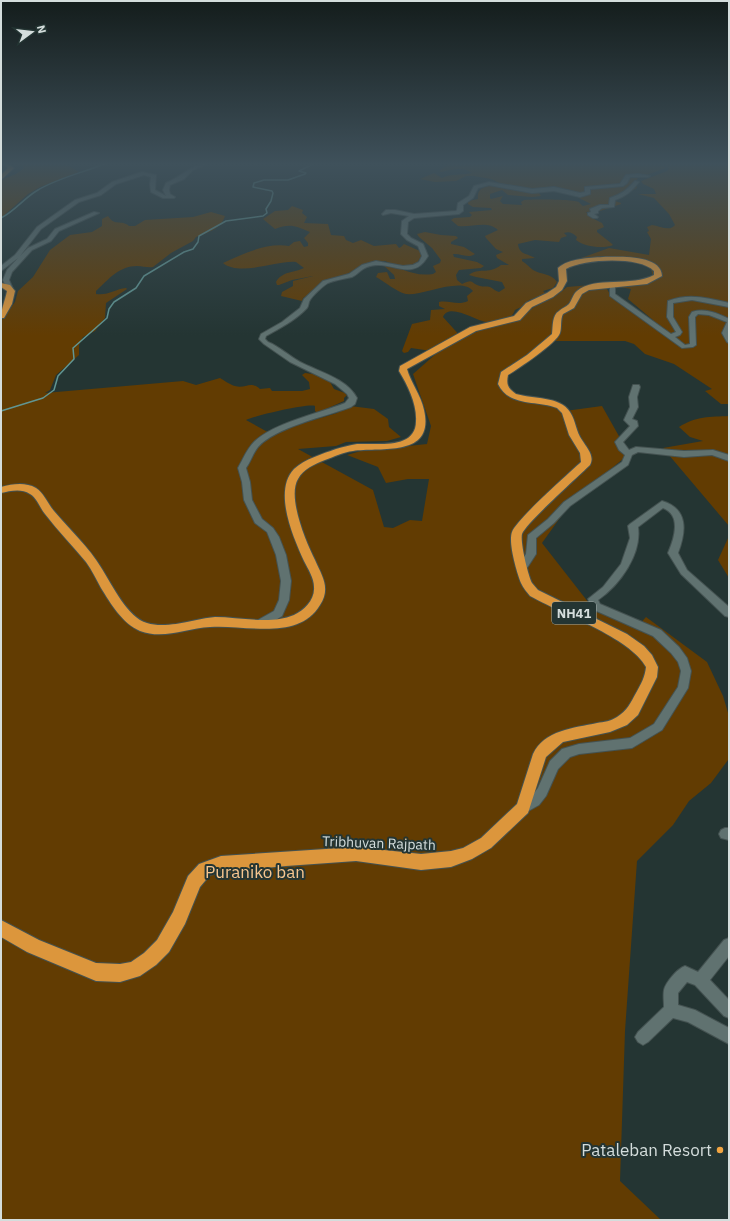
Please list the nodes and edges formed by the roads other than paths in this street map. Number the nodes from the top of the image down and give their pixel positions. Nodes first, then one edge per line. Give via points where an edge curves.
1 (48, 221) edge
2 (78, 221) edge
3 (405, 221) edge
4 (20, 256) junction
5 (1, 268) edge
6 (1, 285) edge
7 (612, 286) junction
8 (10, 289) junction
9 (729, 305) edge
10 (1, 316) edge
11 (729, 322) edge
12 (670, 337) junction
13 (729, 341) edge
14 (636, 387) dead end
15 (629, 454) junction
16 (729, 458) edge
17 (1, 490) edge
18 (522, 569) junction
19 (729, 613) edge
20 (262, 623) junction
21 (523, 808) junction
22 (1, 928) edge
23 (729, 945) edge
24 (700, 980) junction
25 (671, 1010) junction
26 (729, 1010) edge
27 (729, 1036) edge
28 (643, 1037) dead end

1 - 4 street via 39,228
2 - 4 street via 57,230 49,240
3 - 20 street via 404,232 408,239 422,247 425,256 418,266 407,269 383,263 371,264 351,275 325,282 306,300 302,309 263,335 262,339 266,343 296,362 322,373 348,390 353,398 348,405 264,437 256,443 242,468 248,500 258,521 274,536 286,581 284,600 278,613
4 - 5 street
4 - 8 street via 7,276
6 - 8 highway
7 - 12 street via 612,295
7 - 18 highway, Tribhuvan Rajpath / NH41 via 593,286 579,293 571,306 560,313 556,334 550,341 504,374 505,388 509,393 526,400 560,406 569,416 575,438 587,459 586,463 517,532
7 - 20 highway, Tribhuvan Rajpath / NH41 via 647,282 658,276 658,271 650,264 631,259 581,260 568,263 562,268 563,281 559,288 529,305 517,318 473,329 403,368 418,404 421,421 419,433 413,439 398,445 344,449 305,466 295,474 289,496 318,580 318,599 300,617 280,624
8 - 10 highway via 10,299
9 - 12 street via 696,297 678,298 670,302 670,317 679,332
11 - 12 street via 705,312 694,313 693,345 684,347
11 - 13 street via 725,333
14 - 15 street via 634,407 628,420 634,423 634,426 619,442
15 - 16 street via 636,449 684,454 713,452
15 - 18 street via 625,462 567,504 551,522 536,532 531,538 531,554
17 - 20 highway, Tribhuvan Rajpath / NH41 via 22,487 34,491 46,509 88,557 133,623 151,628 174,629 213,622
18 - 21 highway, Tribhuvan Rajpath / NH41 via 527,584 534,593 622,637 640,649 652,667 651,676 633,711 622,721 559,737 540,754
19 - 21 street via 684,572 673,553 679,540 680,524 673,509 662,504 634,526 635,538 625,565 606,590 593,599 596,606 656,633 675,650 686,671 683,688 658,727 632,743 579,748 566,753 554,765 535,801
21 - 22 highway, Tribhuvan Rajpath / NH41 via 486,843 467,854 451,859 421,862 356,854 321,855 221,864 206,869 194,882 163,946 134,970 120,973 96,972 33,946
23 - 24 street
24 - 25 street via 685,973 672,991
24 - 26 street
25 - 27 street via 690,1015
25 - 28 street

